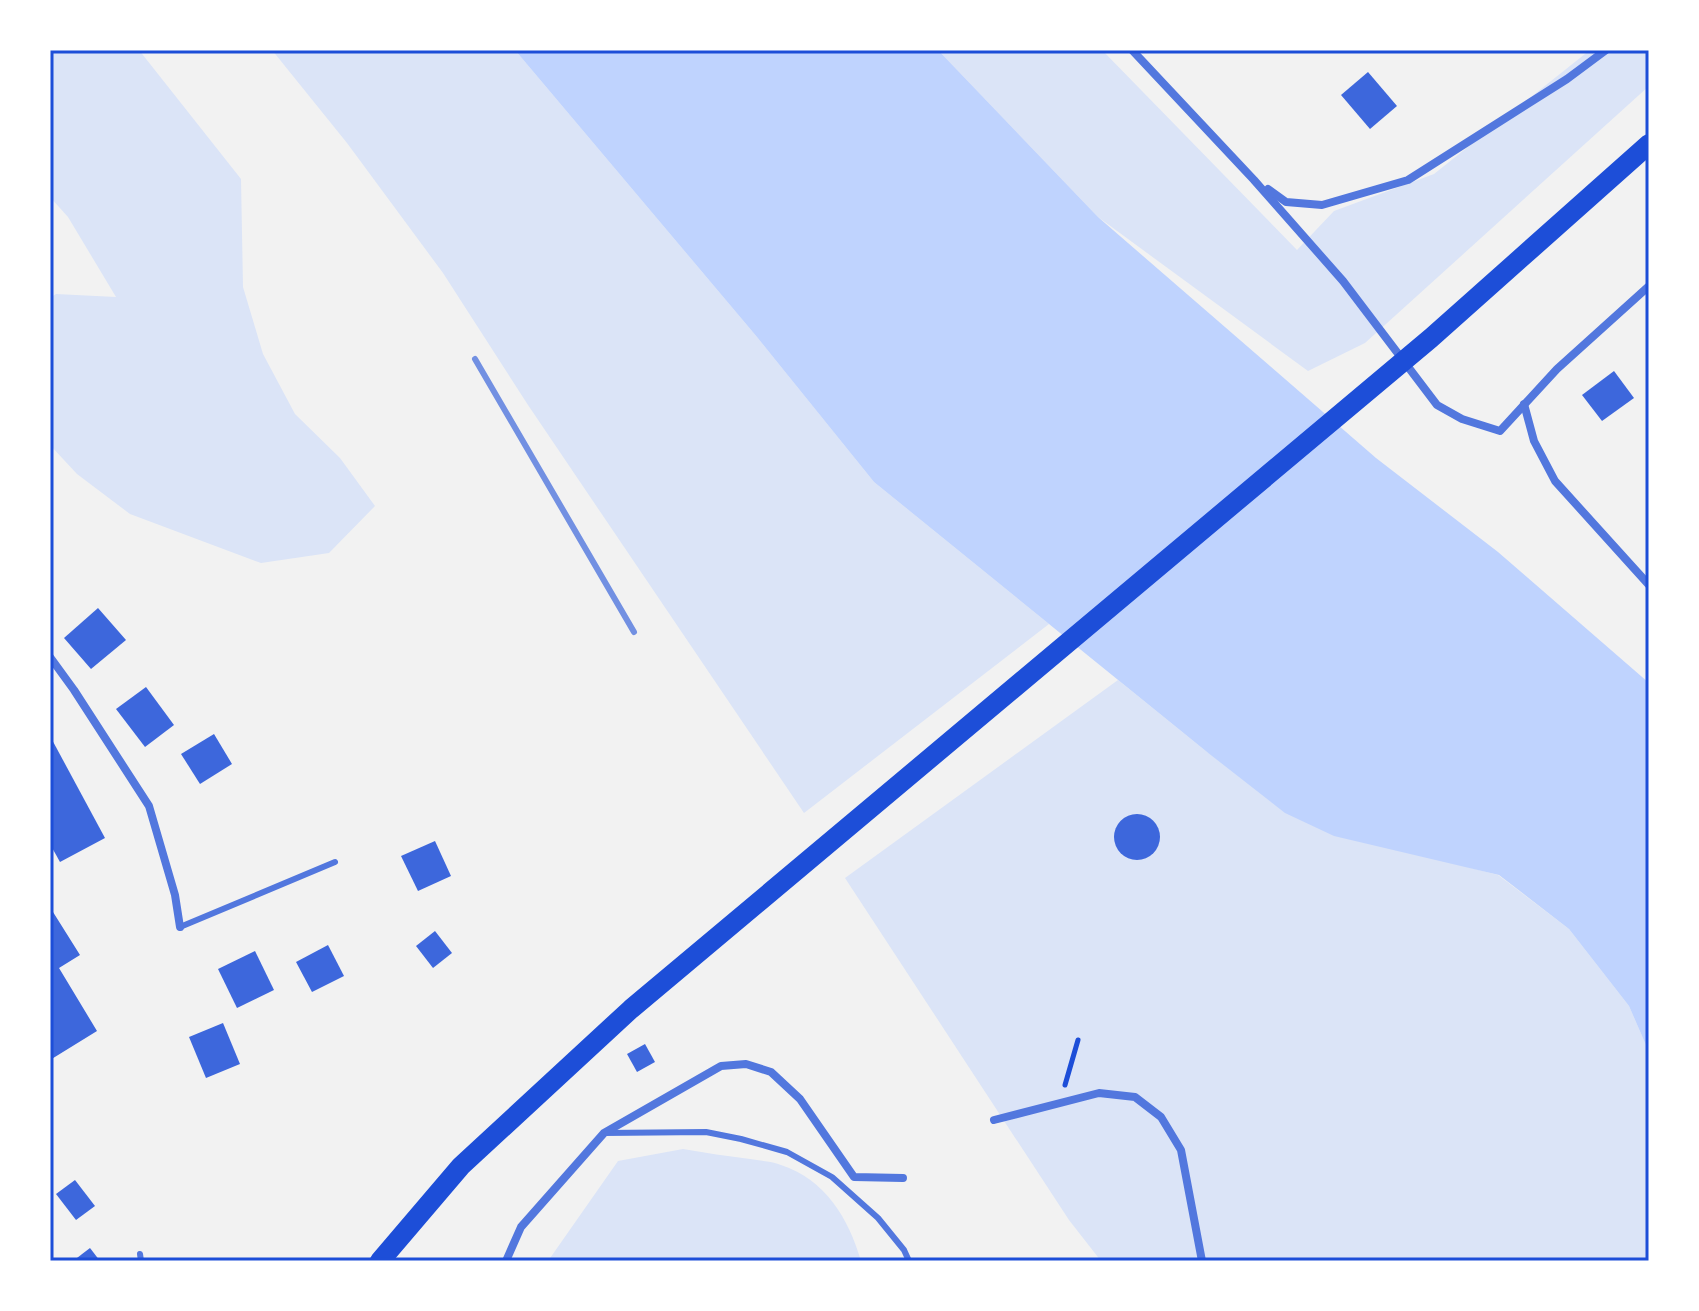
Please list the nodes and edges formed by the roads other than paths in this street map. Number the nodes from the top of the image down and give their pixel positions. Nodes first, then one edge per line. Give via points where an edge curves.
1 (1132, 50) edge
2 (1606, 50) edge
3 (1649, 144) edge
4 (1254, 180) junction
5 (1649, 286) edge
6 (1524, 404) junction
7 (1649, 585) edge
8 (50, 657) edge
9 (335, 862) dead end
10 (180, 927) joint
11 (994, 1120) dead end
12 (604, 1133) junction
13 (903, 1178) dead end
14 (380, 1261) edge
15 (506, 1261) edge
16 (909, 1261) edge
17 (1202, 1261) edge

1 - 4 street
2 - 4 street via 1408,180 1322,205 1286,202
3 - 14 main road via 1431,338 631,1009 461,1166
4 - 6 street via 1343,281 1437,405 1500,431
5 - 6 street
6 - 7 street via 1534,441 1555,481
8 - 10 street via 149,806
9 - 10 lane
11 - 17 street via 1099,1093 1135,1097 1161,1117 1181,1150
12 - 13 street via 721,1066 746,1064 771,1072 800,1099 854,1177
12 - 15 street via 521,1227
12 - 16 lane via 706,1132 787,1152 832,1177 878,1218

